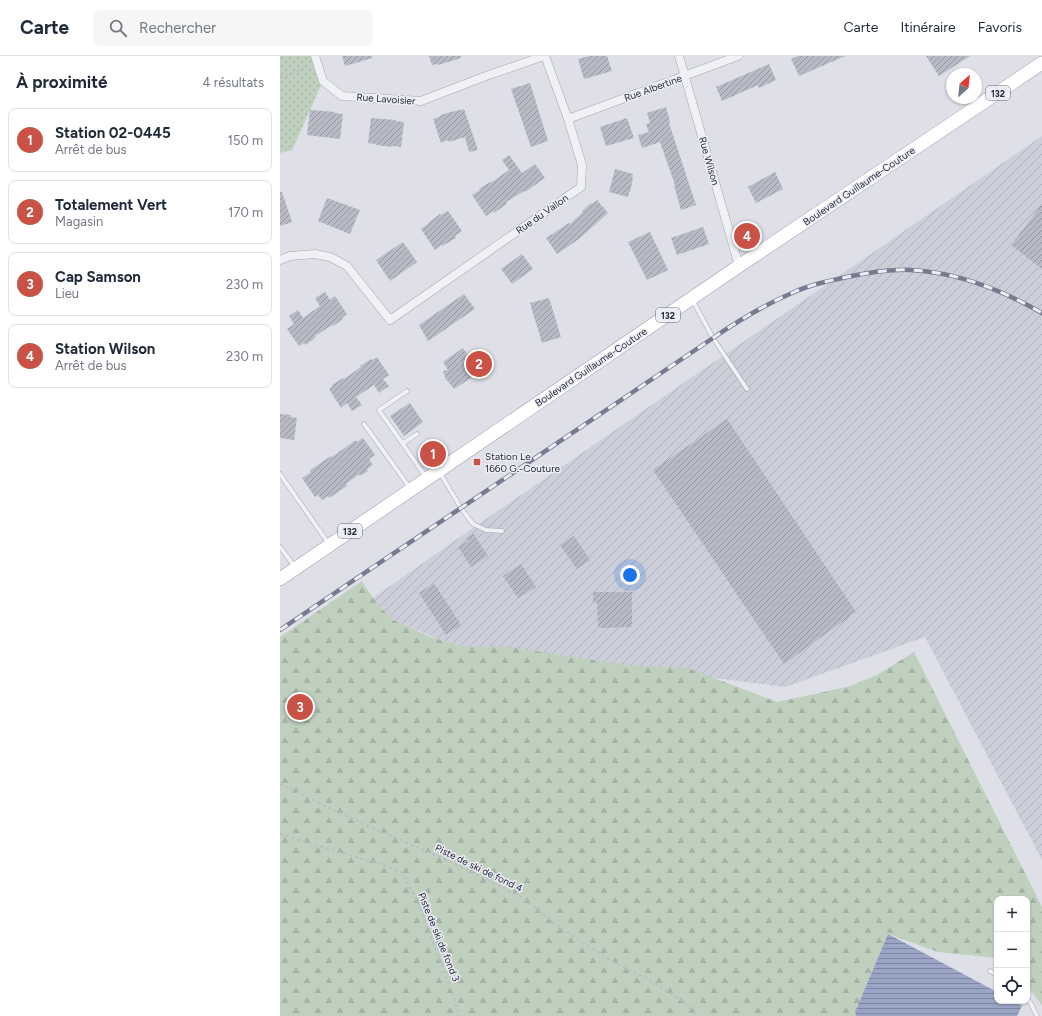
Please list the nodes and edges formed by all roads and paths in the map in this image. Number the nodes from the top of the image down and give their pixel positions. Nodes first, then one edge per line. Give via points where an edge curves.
1 (545, 56) edge
2 (679, 56) edge
3 (738, 56) edge
4 (316, 59) edge
5 (1042, 63) edge
6 (685, 76) junction
7 (280, 77) edge
8 (568, 119) junction
9 (280, 260) edge
10 (739, 266) junction
11 (692, 298) junction
12 (747, 389) dead end
13 (407, 391) dead end
14 (364, 424) dead end
15 (417, 434) dead end
16 (403, 443) junction
17 (439, 471) junction
18 (280, 474) edge
19 (427, 479) junction
20 (411, 490) junction
21 (502, 531) dead end
22 (329, 545) junction
23 (280, 547) edge
24 (296, 568) junction
25 (280, 579) edge
26 (280, 784) edge
27 (280, 834) edge
28 (990, 971) dead end
29 (994, 973) edge
30 (1030, 1002) edge
31 (460, 1016) edge
32 (698, 1016) edge
33 (1038, 1016) edge

1 - 4 street, Rue Lavoisier via 421,101 342,96 323,81
1 - 8 street, Rue du Vallon
2 - 6 street, Rue Wilson
3 - 6 street, Rue Albertine
4 - 7 path via 285,77
5 - 10 main road, Boulevard Guillaume-Couture / 132
6 - 8 street, Rue Albertine
6 - 10 street, Rue Wilson
8 - 9 street, Rue du Vallon via 582,165 581,187 390,320 347,266 330,257 315,254 290,256
10 - 11 main road, Boulevard Guillaume-Couture / 132
11 - 12 lane via 713,338
11 - 17 main road, Boulevard Guillaume-Couture / 132
13 - 16 lane via 380,410
14 - 20 lane
15 - 16 lane
16 - 19 lane
17 - 19 main road, Boulevard Guillaume-Couture / 132
17 - 21 lane via 473,524 486,530
18 - 22 lane
19 - 20 main road, Boulevard Guillaume-Couture / 132
20 - 22 main road, Boulevard Guillaume-Couture / 132
22 - 24 main road, Boulevard Guillaume-Couture / 132
23 - 24 lane
24 - 25 main road, Boulevard Guillaume-Couture / 132
26 - 32 path, Piste de ski de fond 4 via 458,865 522,898 556,925 613,962 646,978 683,1001
27 - 31 path, Piste de ski de fond 3 via 401,872 418,902
28 - 29 lane
30 - 33 lane

